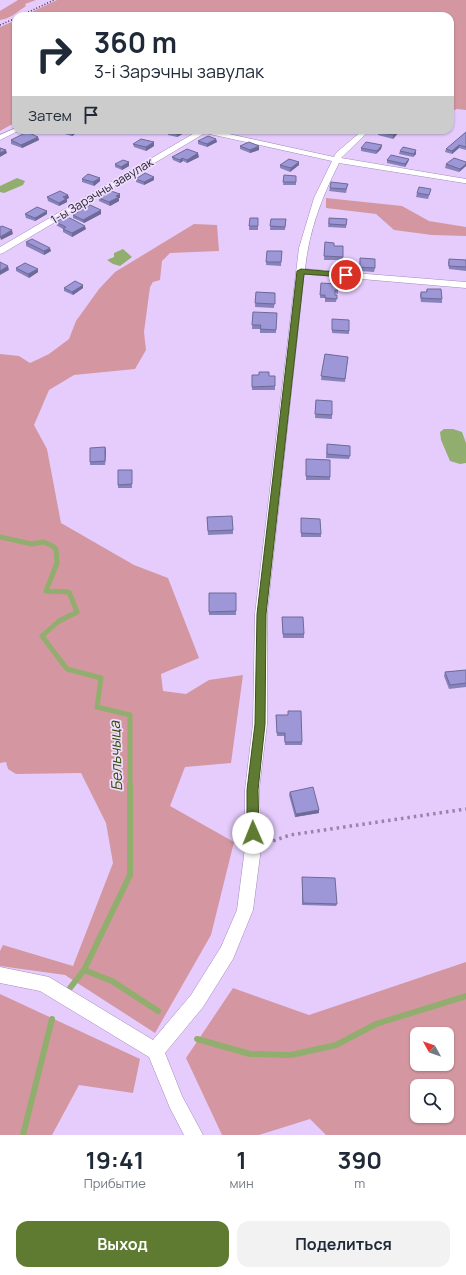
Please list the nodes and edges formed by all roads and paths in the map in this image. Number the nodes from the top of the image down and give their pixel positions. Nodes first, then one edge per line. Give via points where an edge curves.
1 (12, 132) edge
2 (197, 134) edge
3 (216, 134) edge
4 (362, 134) edge
5 (0, 138) edge
6 (337, 160) junction
7 (464, 181) dead end
8 (0, 251) edge
9 (301, 271) junction
10 (466, 285) edge
11 (466, 809) edge
12 (253, 848) junction
13 (0, 975) edge
14 (155, 1051) junction
15 (194, 1135) edge

1 - 5 street
2 - 8 street, 1-ы Зарэчны завулак
3 - 6 street
4 - 6 street via 342,151
6 - 7 street
6 - 9 street via 318,198 303,248
9 - 10 street
9 - 12 street via 262,614 260,724 252,790
11 - 12 path via 290,835
12 - 14 street via 245,910 227,953 197,1001
13 - 14 street via 43,983
14 - 15 street via 176,1102

